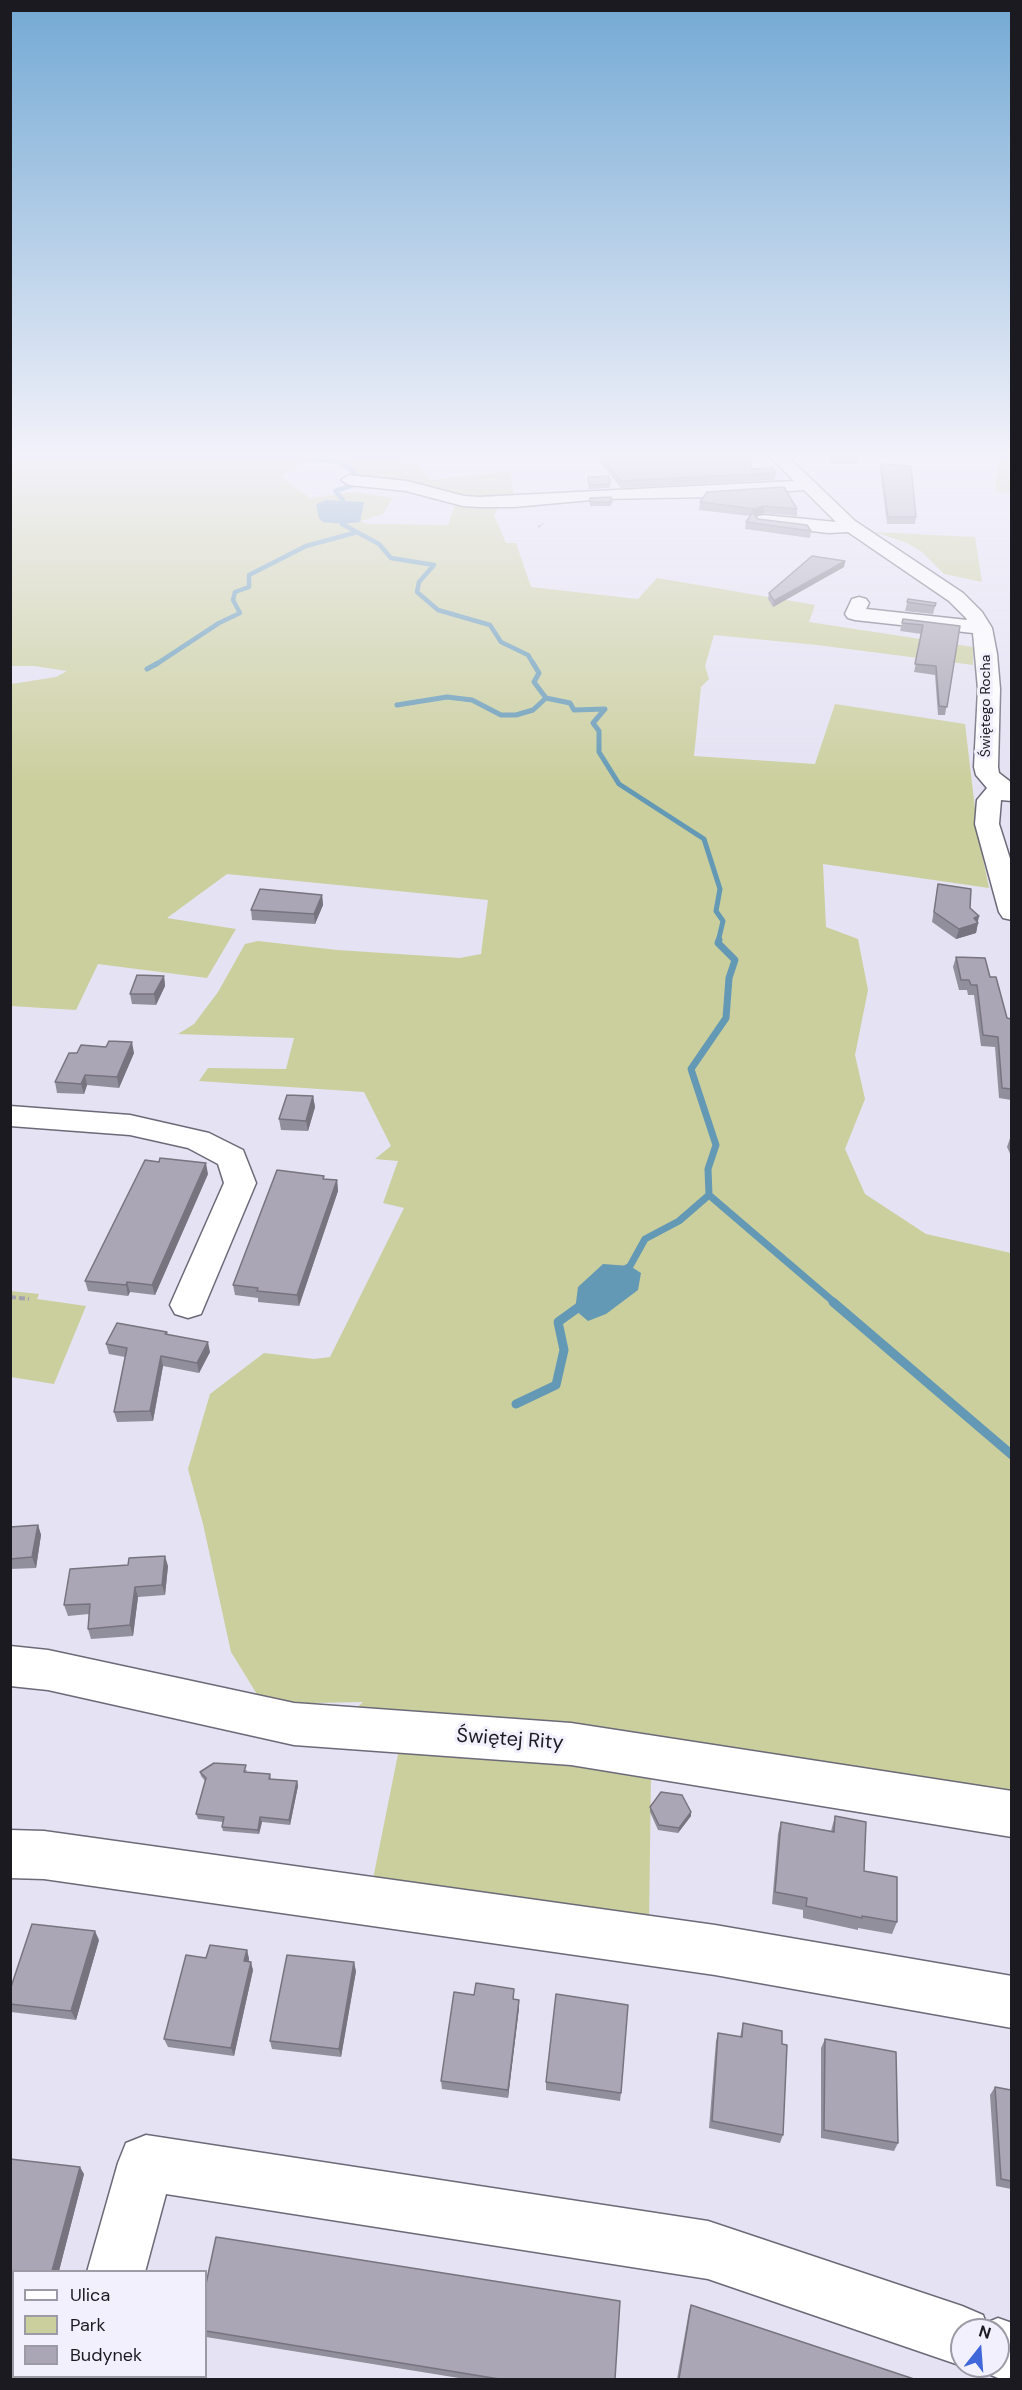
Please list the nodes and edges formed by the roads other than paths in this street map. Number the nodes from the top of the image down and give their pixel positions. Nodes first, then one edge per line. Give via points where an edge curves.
1 (906, 564) edge
2 (855, 612) dead end
3 (982, 628) junction
4 (1007, 792) edge
5 (1011, 912) edge
6 (10, 1116) edge
7 (188, 1305) dead end
8 (10, 1666) edge
9 (1011, 1814) edge
10 (10, 1854) edge
11 (1011, 2002) edge
12 (116, 2270) edge
13 (950, 2332) edge

1 - 3 street, Świętego Rocha via 956,597
2 - 3 street
3 - 4 street, Świętego Rocha via 988,668 986,766 992,780
4 - 5 street via 993,794 989,800 987,824
6 - 7 street via 130,1125 198,1140 232,1158 240,1183
8 - 9 street, Świętej Rity via 117,1684 294,1724 571,1743
10 - 11 street via 80,1860 715,1950
12 - 13 street via 146,2163 708,2250

